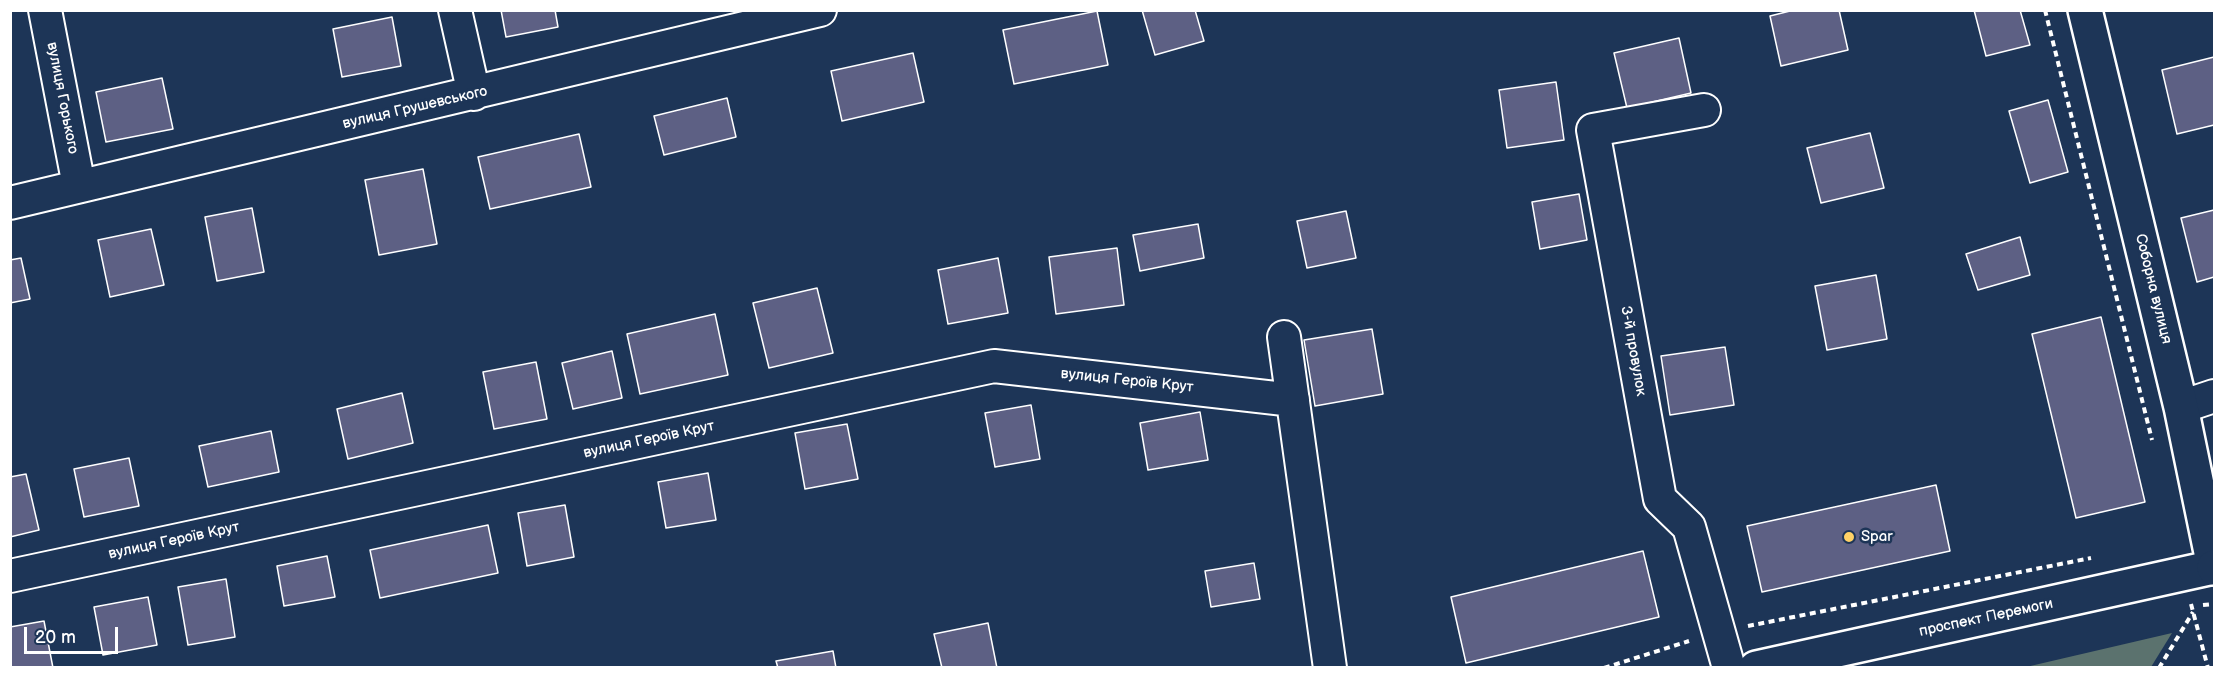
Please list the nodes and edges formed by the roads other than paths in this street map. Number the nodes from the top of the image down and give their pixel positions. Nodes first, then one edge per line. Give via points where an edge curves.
1 (45, 10) edge
2 (455, 10) edge
3 (2085, 10) edge
4 (801, 13) edge
5 (474, 94) junction
6 (1704, 110) dead end
7 (79, 186) junction
8 (10, 203) edge
9 (1284, 337) dead end
10 (2214, 396) edge
11 (1293, 400) junction
12 (2181, 407) junction
13 (2214, 567) edge
14 (10, 576) edge
15 (1765, 667) edge
16 (1330, 668) edge
17 (1729, 668) edge

1 - 7 street, вулиця Горького
2 - 5 street
3 - 12 street, Соборна вулиця
4 - 5 street, вулиця Грушевського
5 - 7 street, вулиця Грушевського
6 - 17 street, 3-й провулок via 1593,130 1660,499 1689,527
7 - 8 street, вулиця Грушевського
9 - 11 street
10 - 12 street
11 - 14 street, вулиця Героїв Крут via 994,366
11 - 16 street
12 - 13 street, Соборна вулиця
13 - 15 street, проспект Перемоги

